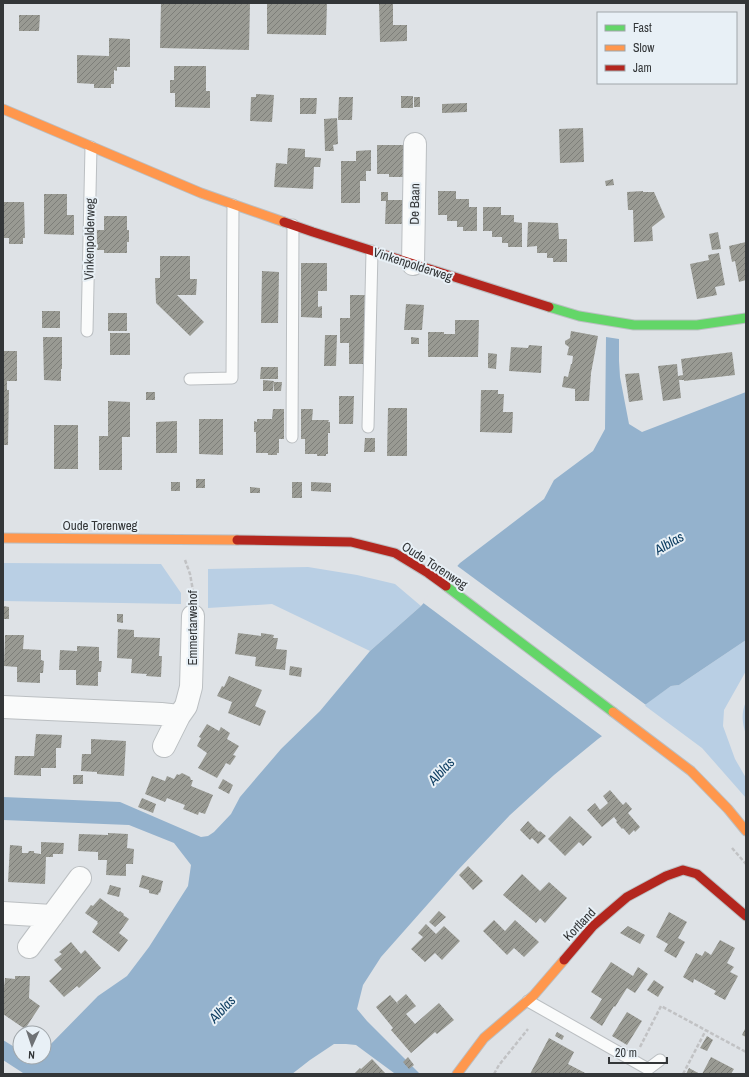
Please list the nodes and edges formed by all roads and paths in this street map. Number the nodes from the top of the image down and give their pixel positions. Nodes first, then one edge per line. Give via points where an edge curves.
1 (3, 109) edge
2 (415, 144) dead end
3 (91, 147) junction
4 (233, 205) junction
5 (293, 225) junction
6 (372, 251) junction
7 (414, 251) junction
8 (746, 318) edge
9 (87, 331) dead end
10 (190, 379) dead end
11 (368, 427) dead end
12 (292, 436) dead end
13 (3, 538) edge
14 (186, 538) junction
15 (193, 616) joint
16 (3, 707) edge
17 (179, 716) junction
18 (164, 746) dead end
19 (746, 831) edge
20 (80, 878) dead end
21 (3, 913) edge
22 (52, 916) junction
23 (746, 916) edge
24 (29, 947) dead end
25 (528, 1001) junction
26 (706, 1030) junction
27 (746, 1052) edge
28 (633, 1060) junction
29 (660, 1060) dead end
30 (457, 1074) edge
31 (683, 1074) edge

1 - 3 street, Vinkenpolderweg
2 - 7 street, De Baan
3 - 4 street, Vinkenpolderweg
3 - 9 lane, Vinkenpolderweg
4 - 5 street, Vinkenpolderweg
4 - 10 lane via 232,378
5 - 6 street, Vinkenpolderweg
5 - 12 lane
6 - 7 street, Vinkenpolderweg
6 - 11 lane
7 - 8 street, Vinkenpolderweg via 571,314 634,325 697,325
13 - 14 street, Oude Torenweg
14 - 15 path, Emmertarwehof via 185,558 194,593
14 - 19 street, Oude Torenweg via 351,542 395,553 428,573 690,770
15 - 17 street, Emmertarwehof via 191,687 186,706
16 - 17 street
17 - 18 street, Emmertarwehof
20 - 22 street
21 - 22 street
22 - 24 street
23 - 25 street, Kortland via 697,874 683,870 666,876 627,897 592,926
25 - 28 lane
25 - 30 street, Kortland via 484,1038
26 - 27 path
26 - 28 path via 661,1006
26 - 31 path
28 - 29 lane via 648,1069

